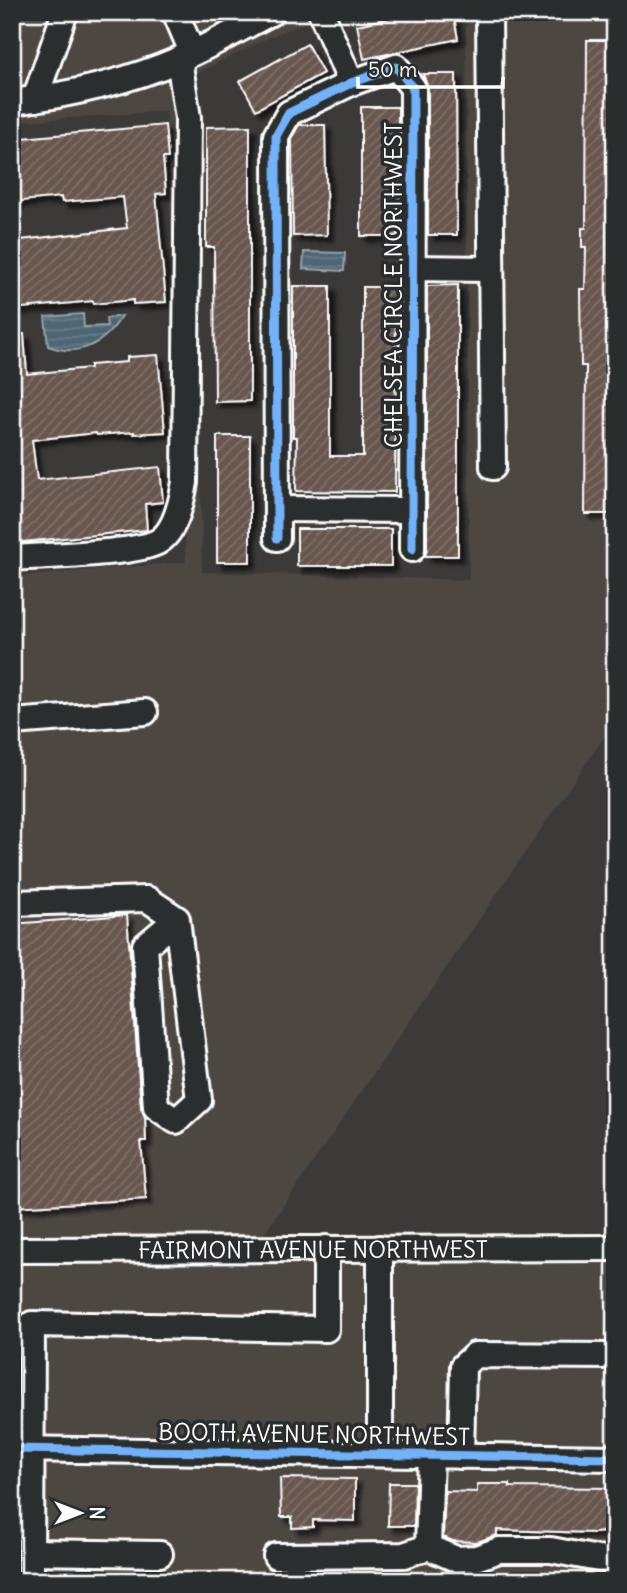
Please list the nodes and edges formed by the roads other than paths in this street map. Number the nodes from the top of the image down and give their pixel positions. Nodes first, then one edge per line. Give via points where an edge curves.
1 (65, 12) edge
2 (174, 12) edge
3 (321, 12) edge
4 (489, 12) edge
5 (262, 15) edge
6 (186, 56) junction
7 (351, 83) junction
8 (24, 100) edge
9 (411, 268) junction
10 (491, 269) junction
11 (493, 467) dead end
12 (277, 509) junction
13 (412, 510) junction
14 (277, 538) dead end
15 (412, 549) dead end
16 (12, 558) edge
17 (145, 712) dead end
18 (12, 722) edge
19 (12, 903) edge
20 (177, 919) junction
21 (189, 1014) junction
22 (150, 1024) junction
23 (326, 1248) junction
24 (380, 1248) junction
25 (615, 1248) edge
26 (12, 1250) edge
27 (615, 1356) edge
28 (22, 1449) edge
29 (380, 1454) junction
30 (431, 1456) junction
31 (461, 1456) junction
32 (615, 1458) edge
33 (428, 1547) junction
34 (32, 1552) junction
35 (160, 1554) dead end
36 (276, 1556) dead end
37 (615, 1560) edge
38 (31, 1581) edge

1 - 8 street
2 - 6 street
3 - 7 street
4 - 10 street
5 - 6 street
6 - 8 street via 127,79
6 - 16 street via 186,482 180,511 161,541 140,549
7 - 9 street, CHELSEA CIRCLE NORTHWEST via 396,67 413,88
7 - 12 street, CHELSEA CIRCLE NORTHWEST via 289,113 276,136
9 - 10 street, CHELSEA CIRCLE NORTHWEST
9 - 13 street, CHELSEA CIRCLE NORTHWEST
10 - 11 street
12 - 13 street
12 - 14 street, CHELSEA CIRCLE NORTHWEST
13 - 15 street, CHELSEA CIRCLE NORTHWEST
17 - 18 street
19 - 20 street via 147,899
20 - 21 street
20 - 22 street via 145,946
21 - 22 street
21 - 22 street via 199,1100 176,1121 156,1107
23 - 24 street, FAIRMONT AVENUE NORTHWEST
23 - 26 street, FAIRMONT AVENUE NORTHWEST
23 - 28 street via 326,1329 32,1324
24 - 25 street, FAIRMONT AVENUE NORTHWEST
24 - 29 street
27 - 31 street via 475,1355 463,1366
28 - 29 street, BOOTH AVENUE NORTHWEST
28 - 34 street
29 - 30 street, BOOTH AVENUE NORTHWEST
30 - 31 street, BOOTH AVENUE NORTHWEST
30 - 33 street
31 - 32 street, BOOTH AVENUE NORTHWEST
33 - 36 street via 404,1555
33 - 37 street via 456,1559 499,1550 551,1550
34 - 35 street
34 - 38 street

